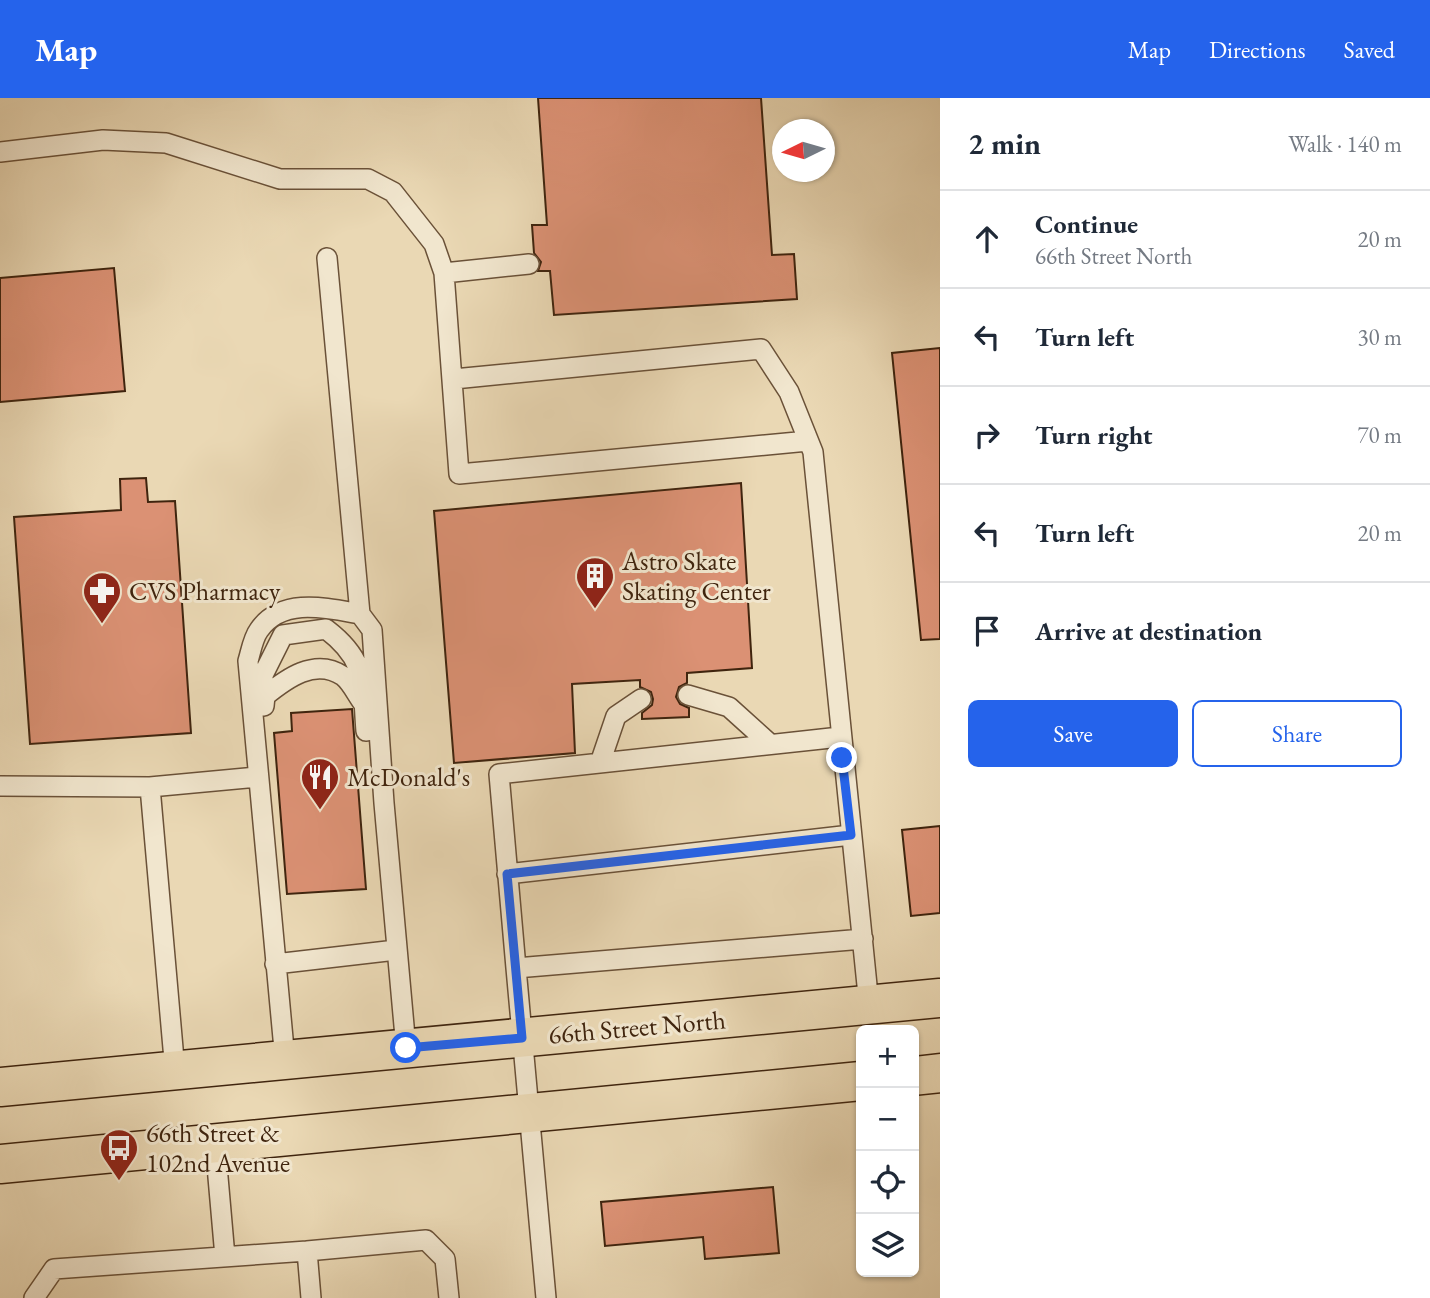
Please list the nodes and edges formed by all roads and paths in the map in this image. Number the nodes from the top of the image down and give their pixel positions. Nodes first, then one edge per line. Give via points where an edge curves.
1 (0, 152) edge
2 (327, 258) dead end
3 (529, 264) dead end
4 (444, 272) junction
5 (454, 379) junction
6 (808, 441) junction
7 (360, 614) junction
8 (688, 695) dead end
9 (641, 699) dead end
10 (364, 704) junction
11 (263, 711) junction
12 (840, 737) junction
13 (770, 744) junction
14 (600, 763) junction
15 (257, 776) junction
16 (0, 786) edge
17 (150, 787) junction
18 (384, 803) junction
19 (851, 835) junction
20 (507, 874) junction
21 (270, 914) junction
22 (863, 939) junction
23 (396, 950) junction
24 (275, 964) junction
25 (516, 968) junction
26 (940, 998) edge
27 (869, 1005) junction
28 (522, 1038) junction
29 (406, 1048) junction
30 (285, 1060) junction
31 (175, 1071) junction
32 (940, 1073) edge
33 (919, 1075) edge
34 (856, 1081) edge
35 (0, 1087) edge
36 (529, 1112) junction
37 (215, 1143) junction
38 (0, 1164) edge
39 (307, 1251) junction
40 (225, 1257) junction
41 (34, 1298) edge
42 (311, 1298) edge
43 (449, 1298) edge
44 (547, 1298) edge

1 - 4 lane via 103,140 166,142 280,179 368,179 393,192 434,244
2 - 7 lane
3 - 4 lane
4 - 5 lane
5 - 6 lane via 761,349 789,392
5 - 6 lane via 459,474
6 - 12 lane via 813,452
7 - 15 lane via 314,606 276,612 258,631 248,661
7 - 18 lane via 372,630
8 - 13 lane via 729,707
9 - 14 lane via 615,716
10 - 11 lane via 344,677 323,669 308,670 289,676 265,696
10 - 11 lane via 361,672 347,646 326,629 297,631 283,635 263,675
10 - 18 lane via 368,750
11 - 21 lane via 281,903
12 - 13 lane
12 - 19 lane
13 - 14 lane
14 - 20 lane via 499,774
15 - 17 lane
15 - 21 lane
16 - 17 lane
17 - 31 lane
18 - 23 lane
19 - 20 lane
19 - 22 lane
20 - 25 lane
21 - 24 lane
22 - 25 lane
22 - 27 lane
23 - 24 lane
23 - 29 lane
24 - 30 lane
25 - 28 lane
26 - 27 main road, 66th Street North
27 - 28 main road, 66th Street North
28 - 29 main road, 66th Street North
28 - 36 lane
29 - 30 main road, 66th Street North
30 - 31 main road, 66th Street North
31 - 35 main road, 66th Street North
32 - 33 main road
34 - 36 main road
36 - 37 main road
36 - 44 lane
37 - 38 main road
37 - 40 lane
39 - 40 lane
39 - 42 lane
39 - 43 lane via 426,1240 445,1259
40 - 41 lane via 54,1269

